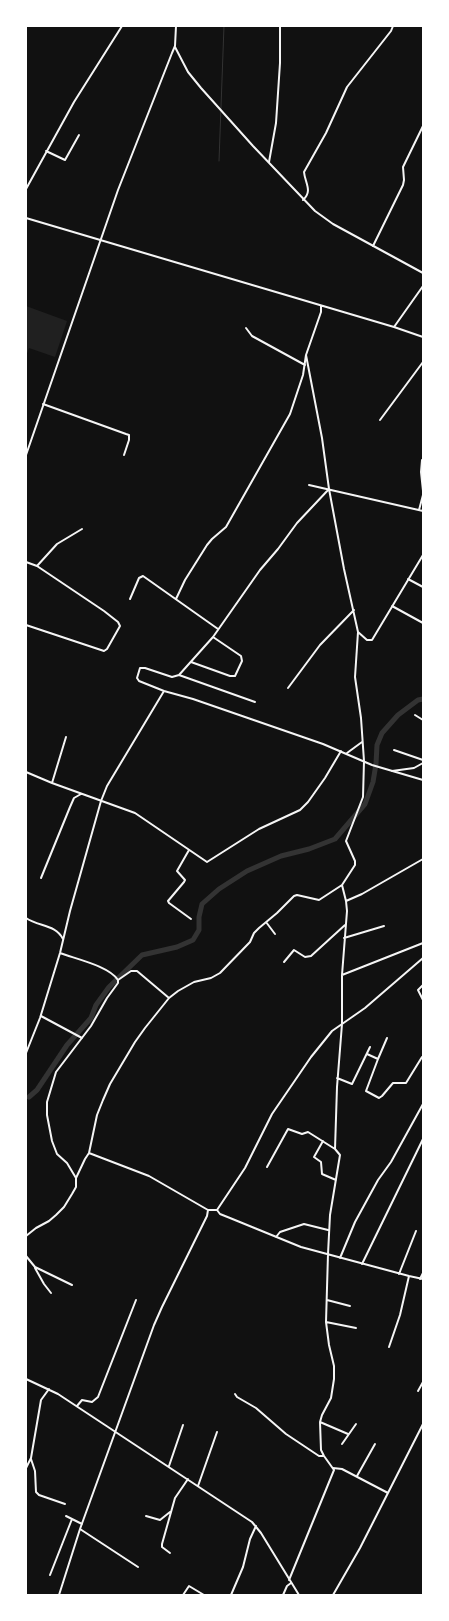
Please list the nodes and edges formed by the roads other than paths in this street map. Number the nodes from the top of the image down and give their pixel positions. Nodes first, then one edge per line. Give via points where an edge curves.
1 (122, 26) edge
2 (176, 26) edge
3 (280, 26) edge
4 (393, 26) edge
5 (174, 46) junction
6 (423, 126) edge
7 (79, 135) dead end
8 (46, 151) junction
9 (269, 162) junction
10 (26, 189) edge
11 (303, 200) junction
12 (26, 218) edge
13 (101, 240) junction
14 (373, 246) junction
15 (423, 273) edge
16 (423, 286) edge
17 (321, 306) junction
18 (394, 327) junction
19 (246, 328) dead end
20 (423, 337) edge
21 (306, 356) junction
22 (423, 362) edge
23 (305, 364) junction
24 (43, 404) junction
25 (380, 420) dead end
26 (26, 455) edge
27 (124, 455) dead end
28 (422, 460) edge
29 (309, 485) dead end
30 (329, 488) junction
31 (423, 491) edge
32 (423, 495) edge
33 (419, 510) junction
34 (423, 511) edge
35 (82, 529) dead end
36 (423, 555) edge
37 (26, 562) edge
38 (37, 566) junction
39 (408, 579) junction
40 (423, 587) edge
41 (130, 599) dead end
42 (176, 599) junction
43 (392, 606) junction
44 (354, 610) junction
45 (423, 623) edge
46 (26, 625) edge
47 (218, 629) junction
48 (358, 632) junction
49 (213, 637) junction
50 (191, 662) junction
51 (179, 675) junction
52 (288, 688) dead end
53 (164, 691) junction
54 (254, 702) dead end
55 (415, 715) dead end
56 (423, 720) edge
57 (66, 737) dead end
58 (363, 742) junction
59 (394, 750) dead end
60 (341, 751) junction
61 (347, 753) junction
62 (423, 760) edge
63 (364, 761) junction
64 (423, 763) edge
65 (391, 771) junction
66 (26, 772) edge
67 (423, 780) edge
68 (52, 783) junction
69 (81, 794) junction
70 (101, 801) junction
71 (189, 850) junction
72 (423, 859) edge
73 (41, 878) dead end
74 (342, 885) junction
75 (346, 901) junction
76 (26, 918) edge
77 (190, 919) dead end
78 (266, 922) junction
79 (345, 925) junction
80 (384, 926) dead end
81 (275, 934) dead end
82 (344, 938) junction
83 (63, 940) junction
84 (423, 943) edge
85 (60, 953) junction
86 (423, 958) edge
87 (284, 962) dead end
88 (342, 975) junction
89 (118, 980) junction
90 (423, 985) edge
91 (170, 998) junction
92 (423, 1000) edge
93 (41, 1016) junction
94 (342, 1024) junction
95 (82, 1038) junction
96 (387, 1038) dead end
97 (370, 1047) dead end
98 (26, 1053) edge
99 (367, 1054) junction
100 (422, 1057) dead end
101 (378, 1059) junction
102 (337, 1078) junction
103 (423, 1104) edge
104 (423, 1139) edge
105 (323, 1141) junction
106 (336, 1150) junction
107 (89, 1154) junction
108 (267, 1167) dead end
109 (76, 1178) junction
110 (336, 1180) junction
111 (208, 1210) junction
112 (217, 1210) junction
113 (328, 1230) junction
114 (416, 1231) dead end
115 (26, 1236) edge
116 (276, 1237) junction
117 (328, 1254) junction
118 (26, 1256) edge
119 (340, 1258) junction
120 (362, 1264) junction
121 (34, 1267) junction
122 (423, 1273) edge
123 (399, 1274) junction
124 (409, 1276) junction
125 (422, 1279) edge
126 (72, 1285) dead end
127 (51, 1292) dead end
128 (136, 1300) dead end
129 (327, 1300) junction
130 (350, 1306) dead end
131 (326, 1322) junction
132 (356, 1328) dead end
133 (389, 1347) dead end
134 (26, 1379) edge
135 (423, 1382) edge
136 (49, 1389) junction
137 (418, 1391) dead end
138 (235, 1394) dead end
139 (77, 1406) junction
140 (320, 1422) junction
141 (356, 1424) dead end
142 (423, 1424) edge
143 (183, 1425) dead end
144 (116, 1431) junction
145 (216, 1432) dead end
146 (348, 1434) junction
147 (342, 1444) dead end
148 (375, 1444) dead end
149 (324, 1456) junction
150 (31, 1458) junction
151 (169, 1466) junction
152 (26, 1468) edge
153 (333, 1468) junction
154 (357, 1476) junction
155 (188, 1479) junction
156 (198, 1486) junction
157 (388, 1493) junction
158 (66, 1504) dead end
159 (170, 1512) junction
160 (66, 1516) dead end
161 (146, 1516) dead end
162 (72, 1519) junction
163 (82, 1524) junction
164 (256, 1526) junction
165 (80, 1529) junction
166 (170, 1553) dead end
167 (138, 1567) dead end
168 (50, 1575) dead end
169 (290, 1580) junction
170 (291, 1582) junction
171 (59, 1595) edge
172 (183, 1595) edge
173 (204, 1595) edge
174 (231, 1595) edge
175 (283, 1595) edge
176 (299, 1595) edge
177 (333, 1595) edge

1 - 8 street
2 - 5 street
3 - 9 street via 276,123
4 - 11 street via 347,87 306,169 304,175 309,194
5 - 9 street via 188,72 201,88
5 - 13 street
6 - 14 street via 403,167 403,186
7 - 8 street via 65,160
8 - 10 street
9 - 11 street
11 - 14 street via 333,224
12 - 13 street
13 - 17 street
13 - 24 street
14 - 15 street
16 - 18 street
17 - 18 street
17 - 21 street
18 - 20 street
19 - 23 street via 252,336
21 - 23 street
21 - 30 street
22 - 25 street
23 - 42 street via 295,402 284,427 226,527 207,545
24 - 26 street
24 - 27 street via 126,434 129,440
28 - 31 street
29 - 30 street
30 - 33 street
30 - 44 street
30 - 47 street via 260,570
32 - 33 street
33 - 34 street
35 - 38 street via 57,544
36 - 39 street
37 - 38 street
38 - 46 street via 113,618 120,626 104,650
39 - 40 street
39 - 43 street
41 - 42 street via 139,578 143,576
42 - 47 street
43 - 45 street
43 - 48 street via 372,640 367,640
44 - 48 street
44 - 52 street via 320,645
47 - 49 street
48 - 58 street via 355,677
49 - 50 street
49 - 50 street via 241,656 242,660 235,676
50 - 51 street
51 - 53 street via 172,677 140,668 137,678 139,681
51 - 54 street
53 - 60 street
53 - 70 street via 107,786
55 - 56 street
57 - 68 street
58 - 61 street
58 - 63 street
59 - 62 street
60 - 61 street
60 - 71 street via 308,802 300,810 259,829 207,862
61 - 63 street
63 - 65 street
63 - 74 street via 363,797 346,841 355,865
64 - 65 street via 414,768
65 - 67 street
66 - 68 street
68 - 69 street
69 - 70 street
69 - 73 street via 74,798
70 - 71 street via 135,813
70 - 83 street
71 - 77 street via 178,872 185,880 168,901
72 - 75 street
74 - 75 street
74 - 78 street via 319,900 294,896
75 - 79 street
76 - 83 street via 56,930
78 - 81 street
78 - 91 street via 220,973 194,982
79 - 82 street
79 - 87 street via 311,956 305,957 294,950
80 - 82 street
82 - 88 street
83 - 85 street
84 - 88 street
85 - 89 street via 98,967
85 - 93 street
86 - 94 street via 365,1008
88 - 94 street
89 - 91 street via 131,971 137,971
89 - 95 street
90 - 92 street via 418,990
91 - 107 street via 135,1042 110,1084 97,1115
93 - 95 street
93 - 98 street
94 - 102 street
94 - 112 street via 332,1031 293,1081 272,1114 245,1168
95 - 109 street via 53,1078 46,1115 56,1151
96 - 101 street
97 - 99 street
99 - 101 street
99 - 102 street via 352,1084
100 - 101 street via 406,1083 392,1084 380,1098 366,1090
102 - 106 street
103 - 119 street via 355,1222
104 - 120 street
105 - 106 street
105 - 108 street via 307,1132 302,1134 288,1129
105 - 110 street via 314,1157 321,1162 322,1174
106 - 110 street via 340,1155
107 - 109 street
107 - 111 street via 149,1176
109 - 115 street via 76,1186 64,1207 49,1221
110 - 113 street
111 - 112 street
111 - 144 street via 162,1307
112 - 116 street via 222,1215
113 - 116 street via 304,1224 280,1232
113 - 117 street
114 - 123 street
116 - 117 street
117 - 119 street
117 - 129 street
118 - 121 street
119 - 120 street
120 - 123 street
121 - 126 street
121 - 127 street
122 - 125 street
123 - 124 street
124 - 125 street
124 - 133 street
128 - 139 street via 98,1397 92,1402 82,1400
129 - 130 street
129 - 131 street
131 - 132 street
131 - 140 street via 334,1379 331,1398
134 - 136 street
135 - 137 street
136 - 139 street
136 - 150 street via 41,1400
138 - 149 street via 262,1412 286,1434 319,1456
139 - 144 street
140 - 146 street
140 - 149 street via 321,1450
141 - 146 street
142 - 157 street
143 - 151 street
144 - 151 street
144 - 163 street
145 - 156 street
146 - 147 street
148 - 154 street
149 - 153 street
150 - 152 street
150 - 158 street via 35,1470 36,1492
151 - 155 street
153 - 154 street
153 - 169 street via 333,1474
154 - 157 street
155 - 156 street
155 - 159 street via 175,1498
156 - 164 street
157 - 177 street
159 - 161 street via 160,1520
159 - 166 street via 162,1547
160 - 162 street
162 - 163 street
162 - 168 street
163 - 165 street
164 - 169 street
164 - 174 street
165 - 167 street
165 - 171 street
169 - 170 street
170 - 175 street
170 - 176 street
172 - 173 street via 189,1586

